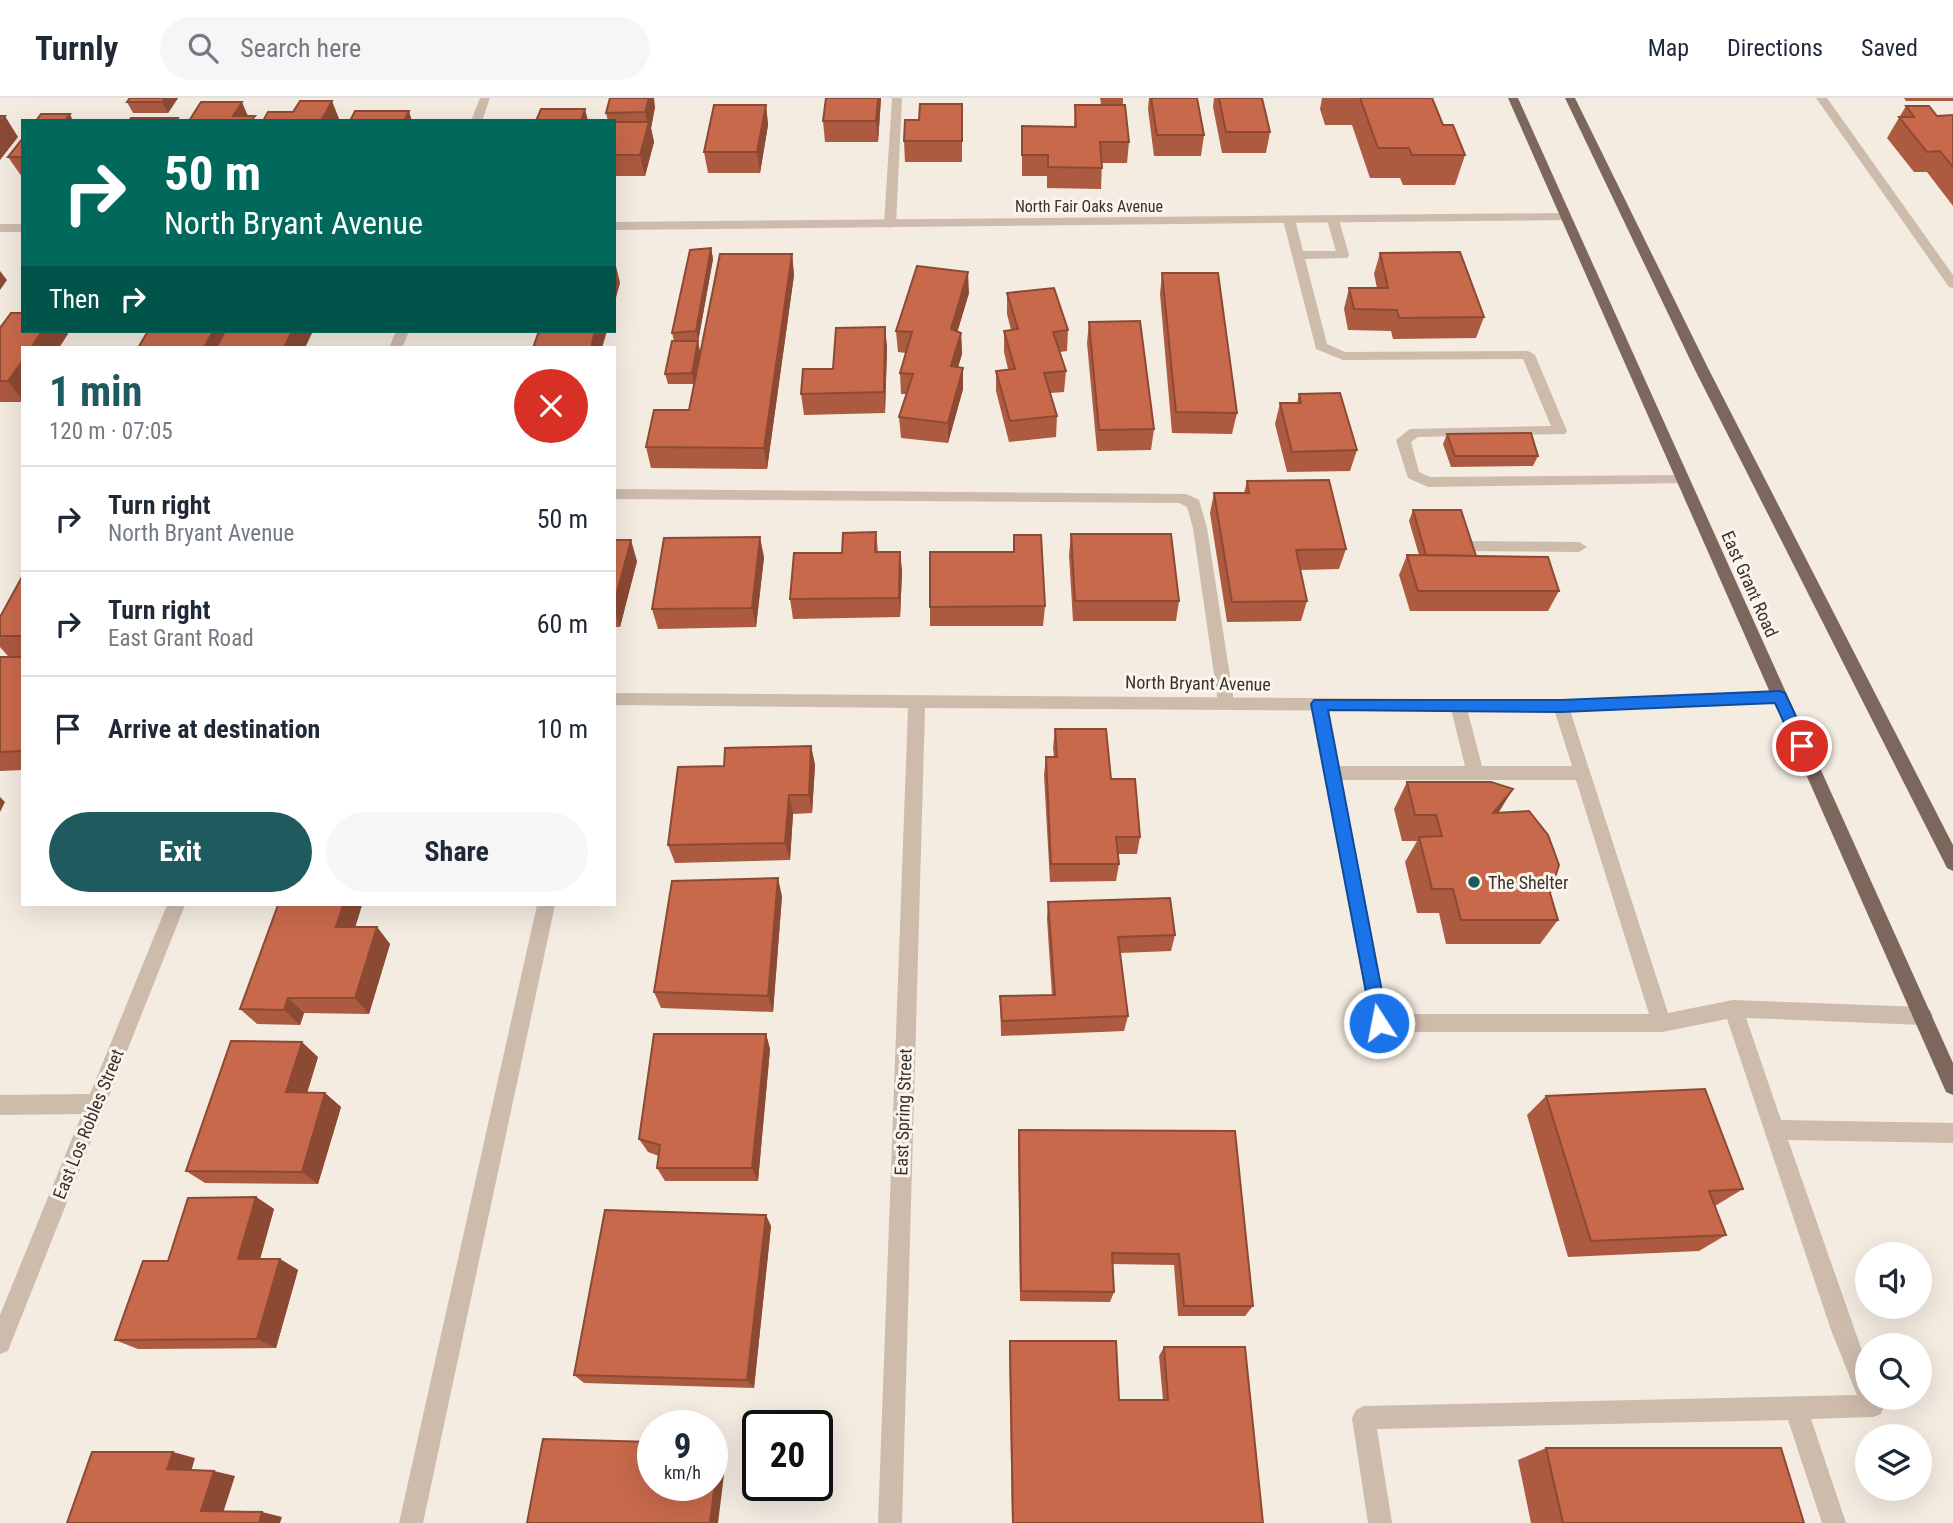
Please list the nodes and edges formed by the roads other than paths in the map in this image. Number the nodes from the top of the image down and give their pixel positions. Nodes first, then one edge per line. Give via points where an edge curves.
1 (485, 98) edge
2 (897, 98) edge
3 (1513, 98) edge
4 (1570, 98) edge
5 (1821, 98) edge
6 (477, 119) edge
7 (1564, 217) junction
8 (1289, 220) junction
9 (1333, 220) junction
10 (890, 224) junction
11 (616, 226) edge
12 (0, 228) edge
13 (21, 228) edge
14 (1298, 255) junction
15 (1953, 284) edge
16 (1683, 480) junction
17 (616, 494) edge
18 (1465, 546) edge
19 (1579, 547) dead end
20 (1780, 697) junction
21 (616, 699) edge
22 (917, 700) junction
23 (1226, 702) junction
24 (1319, 704) junction
25 (1458, 705) junction
26 (1561, 706) junction
27 (1331, 773) junction
28 (1475, 773) junction
29 (1581, 773) junction
30 (1953, 863) edge
31 (176, 906) edge
32 (546, 906) edge
33 (1733, 1009) junction
34 (1923, 1016) junction
35 (1662, 1023) junction
36 (1953, 1085) edge
37 (97, 1104) junction
38 (0, 1105) edge
39 (1774, 1130) junction
40 (1953, 1133) edge
41 (0, 1343) edge
42 (1855, 1362) edge
43 (1855, 1406) edge
44 (1796, 1408) junction
45 (411, 1523) edge
46 (890, 1523) edge
47 (1380, 1523) edge
48 (1834, 1523) edge

1 - 6 street
2 - 10 street
3 - 7 main road, East Grant Road
4 - 30 main road via 1702,370
5 - 15 street
7 - 9 street, North Fair Oaks Avenue
7 - 16 main road, East Grant Road
8 - 9 street, North Fair Oaks Avenue
8 - 10 street, North Fair Oaks Avenue
8 - 14 street
9 - 14 street via 1343,255
10 - 11 street, North Fair Oaks Avenue
12 - 13 street
14 - 16 street via 1321,346 1343,356 1528,355 1559,431 1415,432 1404,440 1413,475 1427,482
16 - 20 main road, East Grant Road
17 - 23 street via 1181,498 1194,503 1200,528
18 - 19 street
20 - 26 street, North Bryant Avenue
20 - 34 main road, East Grant Road
21 - 22 street, North Bryant Avenue
22 - 23 street, North Bryant Avenue
22 - 46 street, East Spring Street
23 - 24 street, North Bryant Avenue
24 - 25 street, North Bryant Avenue
24 - 27 street
25 - 26 street, North Bryant Avenue
25 - 28 street
26 - 29 street
27 - 28 street
27 - 35 street via 1379,1023
28 - 29 street
29 - 35 street
31 - 37 street, East Los Robles Street
32 - 45 street
33 - 34 street
33 - 35 street
33 - 39 street
34 - 36 main road, East Grant Road
37 - 38 street
37 - 41 street, East Los Robles Street
39 - 40 street
39 - 42 street
43 - 44 street
44 - 47 street via 1364,1418
44 - 48 street

